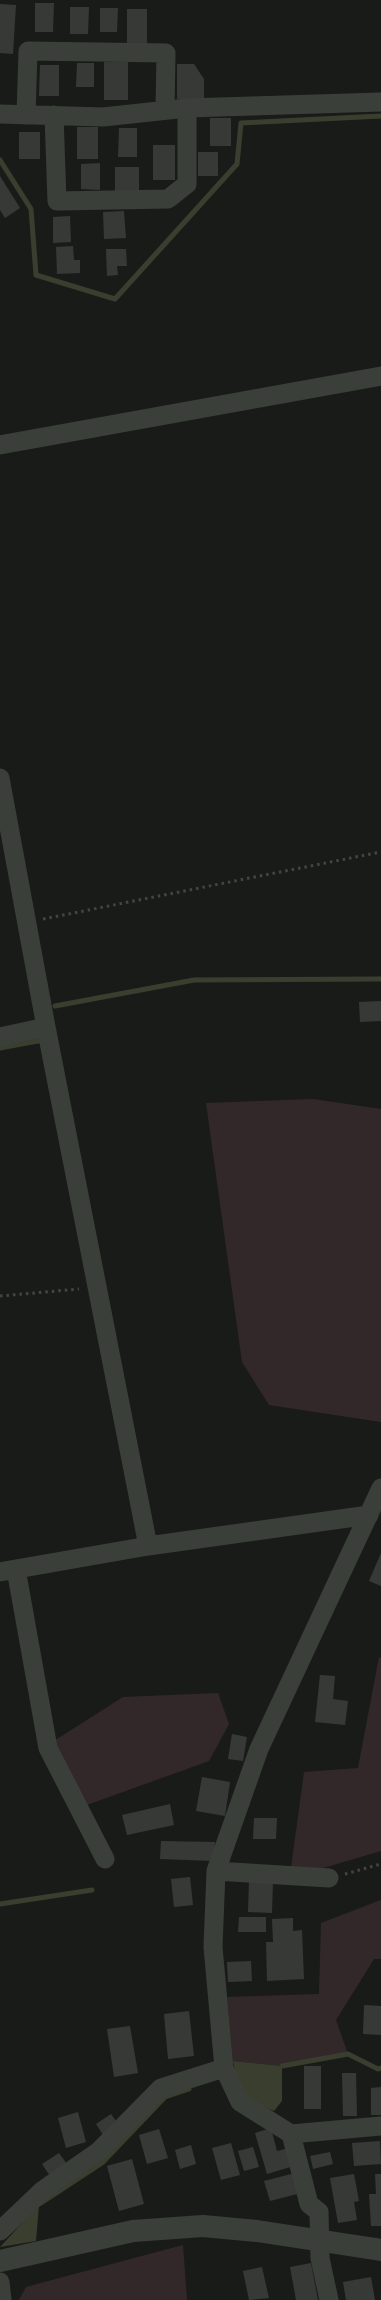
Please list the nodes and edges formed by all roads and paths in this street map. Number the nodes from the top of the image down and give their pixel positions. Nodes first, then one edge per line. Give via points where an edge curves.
1 (381, 102) edge
2 (187, 108) junction
3 (165, 110) junction
4 (0, 114) edge
5 (26, 115) junction
6 (54, 115) junction
7 (381, 376) edge
8 (0, 445) edge
9 (0, 778) edge
10 (381, 852) edge
11 (26, 922) junction
12 (46, 1027) junction
13 (0, 1037) edge
14 (97, 1287) junction
15 (0, 1296) edge
16 (381, 1488) edge
17 (370, 1515) junction
18 (148, 1546) junction
19 (8, 1570) edge
20 (105, 1859) dead end
21 (381, 1864) edge
22 (216, 1871) junction
23 (329, 1878) joint
24 (224, 2068) junction
25 (381, 2126) edge
26 (291, 2134) junction
27 (0, 2231) edge
28 (319, 2240) junction
29 (381, 2250) edge
30 (0, 2261) edge
31 (0, 2282) edge
32 (2, 2300) edge
33 (329, 2300) edge

1 - 2 street
2 - 3 street
2 - 6 street via 186,184 168,199 57,201
3 - 5 street via 166,53 28,51
3 - 6 street via 103,117
4 - 5 street
5 - 6 street
7 - 8 street
9 - 11 street
10 - 11 path
11 - 12 street
12 - 13 street
12 - 14 street
14 - 15 path
14 - 18 street
16 - 17 street
17 - 18 street
17 - 22 street via 259,1749
18 - 19 street
19 - 20 street via 48,1748
21 - 23 path
22 - 23 street
22 - 24 street via 213,1947
24 - 26 street via 240,2102
24 - 27 street via 161,2088 100,2151 43,2190
25 - 26 street
26 - 28 street via 309,2204 319,2212
28 - 29 street
28 - 30 street via 257,2231 193,2227 133,2231
28 - 33 street
31 - 32 street

